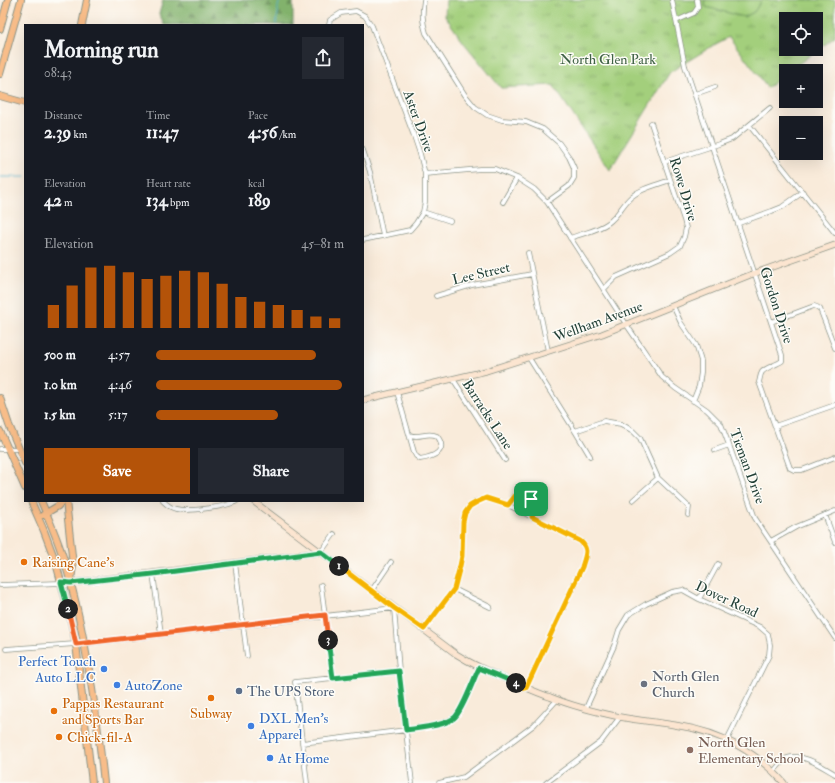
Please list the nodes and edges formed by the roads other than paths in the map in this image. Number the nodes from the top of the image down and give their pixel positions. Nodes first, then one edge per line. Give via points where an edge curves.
1 (8, 0) edge
2 (21, 0) edge
3 (88, 0) edge
4 (424, 0) edge
5 (672, 0) edge
6 (697, 0) edge
7 (676, 21) junction
8 (82, 24) edge
9 (329, 24) edge
10 (0, 29) edge
11 (0, 74) edge
12 (715, 87) dead end
13 (694, 94) junction
14 (0, 96) edge
15 (24, 103) edge
16 (770, 108) dead end
17 (651, 123) dead end
18 (749, 125) junction
19 (712, 146) junction
20 (365, 160) edge
21 (664, 162) junction
22 (425, 174) junction
23 (517, 178) junction
24 (670, 180) junction
25 (803, 192) junction
26 (503, 202) dead end
27 (547, 202) junction
28 (423, 212) junction
29 (450, 221) dead end
30 (738, 223) junction
31 (835, 233) edge
32 (383, 236) junction
33 (570, 238) junction
34 (364, 240) edge
35 (835, 245) edge
36 (528, 253) dead end
37 (532, 274) junction
38 (755, 274) junction
39 (604, 289) junction
40 (436, 296) dead end
41 (673, 306) junction
42 (771, 322) junction
43 (626, 324) junction
44 (835, 348) edge
45 (548, 351) junction
46 (529, 358) junction
47 (453, 379) junction
48 (397, 392) junction
49 (0, 398) edge
50 (364, 400) edge
51 (693, 401) junction
52 (835, 406) edge
53 (0, 408) edge
54 (9, 425) junction
55 (775, 426) junction
56 (0, 431) edge
57 (576, 431) junction
58 (410, 435) junction
59 (729, 445) junction
60 (8, 449) junction
61 (19, 449) junction
62 (0, 450) edge
63 (715, 450) dead end
64 (590, 456) dead end
65 (835, 457) edge
66 (505, 460) dead end
67 (24, 461) edge
68 (658, 478) junction
69 (24, 486) edge
70 (633, 500) dead end
71 (31, 502) edge
72 (41, 502) edge
73 (61, 502) edge
74 (66, 502) edge
75 (164, 502) edge
76 (235, 502) edge
77 (254, 502) edge
78 (508, 505) junction
79 (835, 511) edge
80 (46, 513) junction
81 (688, 515) dead end
82 (825, 515) junction
83 (38, 517) junction
84 (532, 517) junction
85 (334, 534) dead end
86 (771, 541) junction
87 (835, 542) edge
88 (321, 552) junction
89 (391, 562) dead end
90 (235, 563) junction
91 (718, 564) dead end
92 (153, 574) junction
93 (61, 582) junction
94 (71, 583) junction
95 (0, 585) edge
96 (321, 586) dead end
97 (454, 589) junction
98 (372, 590) junction
99 (700, 599) junction
100 (490, 607) dead end
101 (394, 608) junction
102 (325, 615) junction
103 (243, 625) junction
104 (424, 629) junction
105 (161, 634) junction
106 (835, 638) edge
107 (85, 643) junction
108 (76, 644) junction
109 (6, 648) dead end
110 (247, 656) dead end
111 (479, 668) junction
112 (399, 671) junction
113 (333, 678) junction
114 (526, 688) junction
115 (557, 700) junction
116 (586, 708) junction
117 (620, 717) junction
118 (406, 730) junction
119 (727, 740) junction
120 (302, 743) junction
121 (773, 772) junction
122 (835, 774) edge
123 (92, 783) edge
124 (104, 783) edge
125 (307, 783) edge
126 (412, 783) edge
127 (439, 783) edge
128 (546, 783) edge
129 (784, 783) edge

1 - 10 main road
2 - 11 main road
3 - 8 main road
4 - 27 street via 422,23 426,33 475,107 487,115 502,120 526,122 543,129 559,143 569,157 574,168 574,178 569,186
5 - 7 street, Gordon Drive
6 - 7 street via 698,7 694,13
7 - 13 street, Gordon Drive via 685,66
9 - 22 street, Aster Drive via 330,20 341,13 356,11 365,16 372,26 414,136
12 - 13 street
13 - 19 street, Gordon Drive
14 - 15 main road
16 - 18 street
17 - 21 street, Rowe Drive
18 - 19 street via 732,139
18 - 25 street
19 - 21 street
19 - 30 street, Gordon Drive
20 - 32 street via 370,172
21 - 24 street, Rowe Drive
22 - 23 street, Tieman Drive via 495,169
22 - 28 street, Aster Drive
23 - 26 street
23 - 27 street, Tieman Drive via 534,189
24 - 33 street via 635,194 604,226
24 - 39 street, Rowe Drive via 686,228 680,246 670,254 616,277
25 - 30 street via 782,207
25 - 31 street
27 - 33 street, Tieman Drive
28 - 29 street
28 - 32 street, Aster Drive via 410,230
30 - 38 street, Gordon Drive
32 - 34 street, Aster Drive
33 - 39 street, Tieman Drive
35 - 38 street, Wellham Avenue
36 - 37 street
37 - 40 street, Lee Street via 472,285
37 - 45 street
38 - 41 street, Wellham Avenue
38 - 42 street, Gordon Drive
39 - 43 street, Tieman Drive
41 - 43 street, Wellham Avenue
41 - 51 street via 696,344 701,361 699,386
42 - 44 street via 817,307
42 - 55 street, Gordon Drive via 782,361 762,371 760,382
43 - 45 street, Wellham Avenue
43 - 51 street, Tieman Drive via 662,377
45 - 46 street, Wellham Avenue
46 - 47 street, Wellham Avenue
46 - 57 street
47 - 48 street, Wellham Avenue
47 - 66 street, Barracks Lane
48 - 50 street, Wellham Avenue
48 - 58 street
49 - 54 main road
51 - 59 street, Tieman Drive via 721,424
52 - 55 street
53 - 54 main road
54 - 61 main road
55 - 65 street, Gordon Drive via 790,468 799,470
56 - 60 main road
57 - 64 street
57 - 68 street via 604,421 621,424 640,438
58 - 58 street via 414,452 420,459 438,453 441,448 437,436
59 - 63 street
59 - 86 street, Tieman Drive via 755,518
60 - 61 street
60 - 62 street
60 - 69 main road
61 - 67 main road
68 - 70 street
68 - 81 street via 689,507
71 - 83 main road
72 - 80 main road
73 - 80 main road
74 - 94 main road via 73,565
75 - 76 street via 175,509 185,510
77 - 88 street
78 - 84 street
78 - 84 street via 515,496 523,495 531,499
78 - 97 street via 486,498 470,506 465,513 462,556
79 - 82 street
80 - 83 main road
80 - 94 main road
82 - 86 street
82 - 87 street
83 - 93 main road
84 - 114 street via 580,541 585,546 586,555
85 - 88 street
86 - 106 street, Tieman Drive
88 - 90 street
88 - 98 street
89 - 98 street
90 - 92 street
90 - 103 street
91 - 99 street
92 - 94 street
92 - 105 street
93 - 94 street
93 - 95 street
93 - 108 main road
94 - 107 main road
96 - 102 street
97 - 100 street
97 - 104 street
98 - 101 street
99 - 116 street, Dover Road via 683,590 672,592 628,615 619,630
99 - 119 street, Dover Road via 760,627 768,634 769,655
101 - 102 street
101 - 104 street
101 - 112 street
102 - 103 street
102 - 113 street
103 - 105 street
103 - 110 street
104 - 111 street
105 - 107 street
107 - 108 street
107 - 124 main road
108 - 109 street
108 - 123 main road
111 - 114 street
111 - 118 street via 461,709 454,718 433,726
112 - 113 street
112 - 118 street
113 - 120 street via 295,682
114 - 115 street
115 - 116 street
115 - 127 street via 534,725 464,777
116 - 117 street
117 - 119 street via 685,726
117 - 128 street via 601,742
118 - 120 street
118 - 126 street
119 - 121 street via 752,754
120 - 125 street
121 - 122 street via 786,759 793,757 804,758
121 - 129 street

